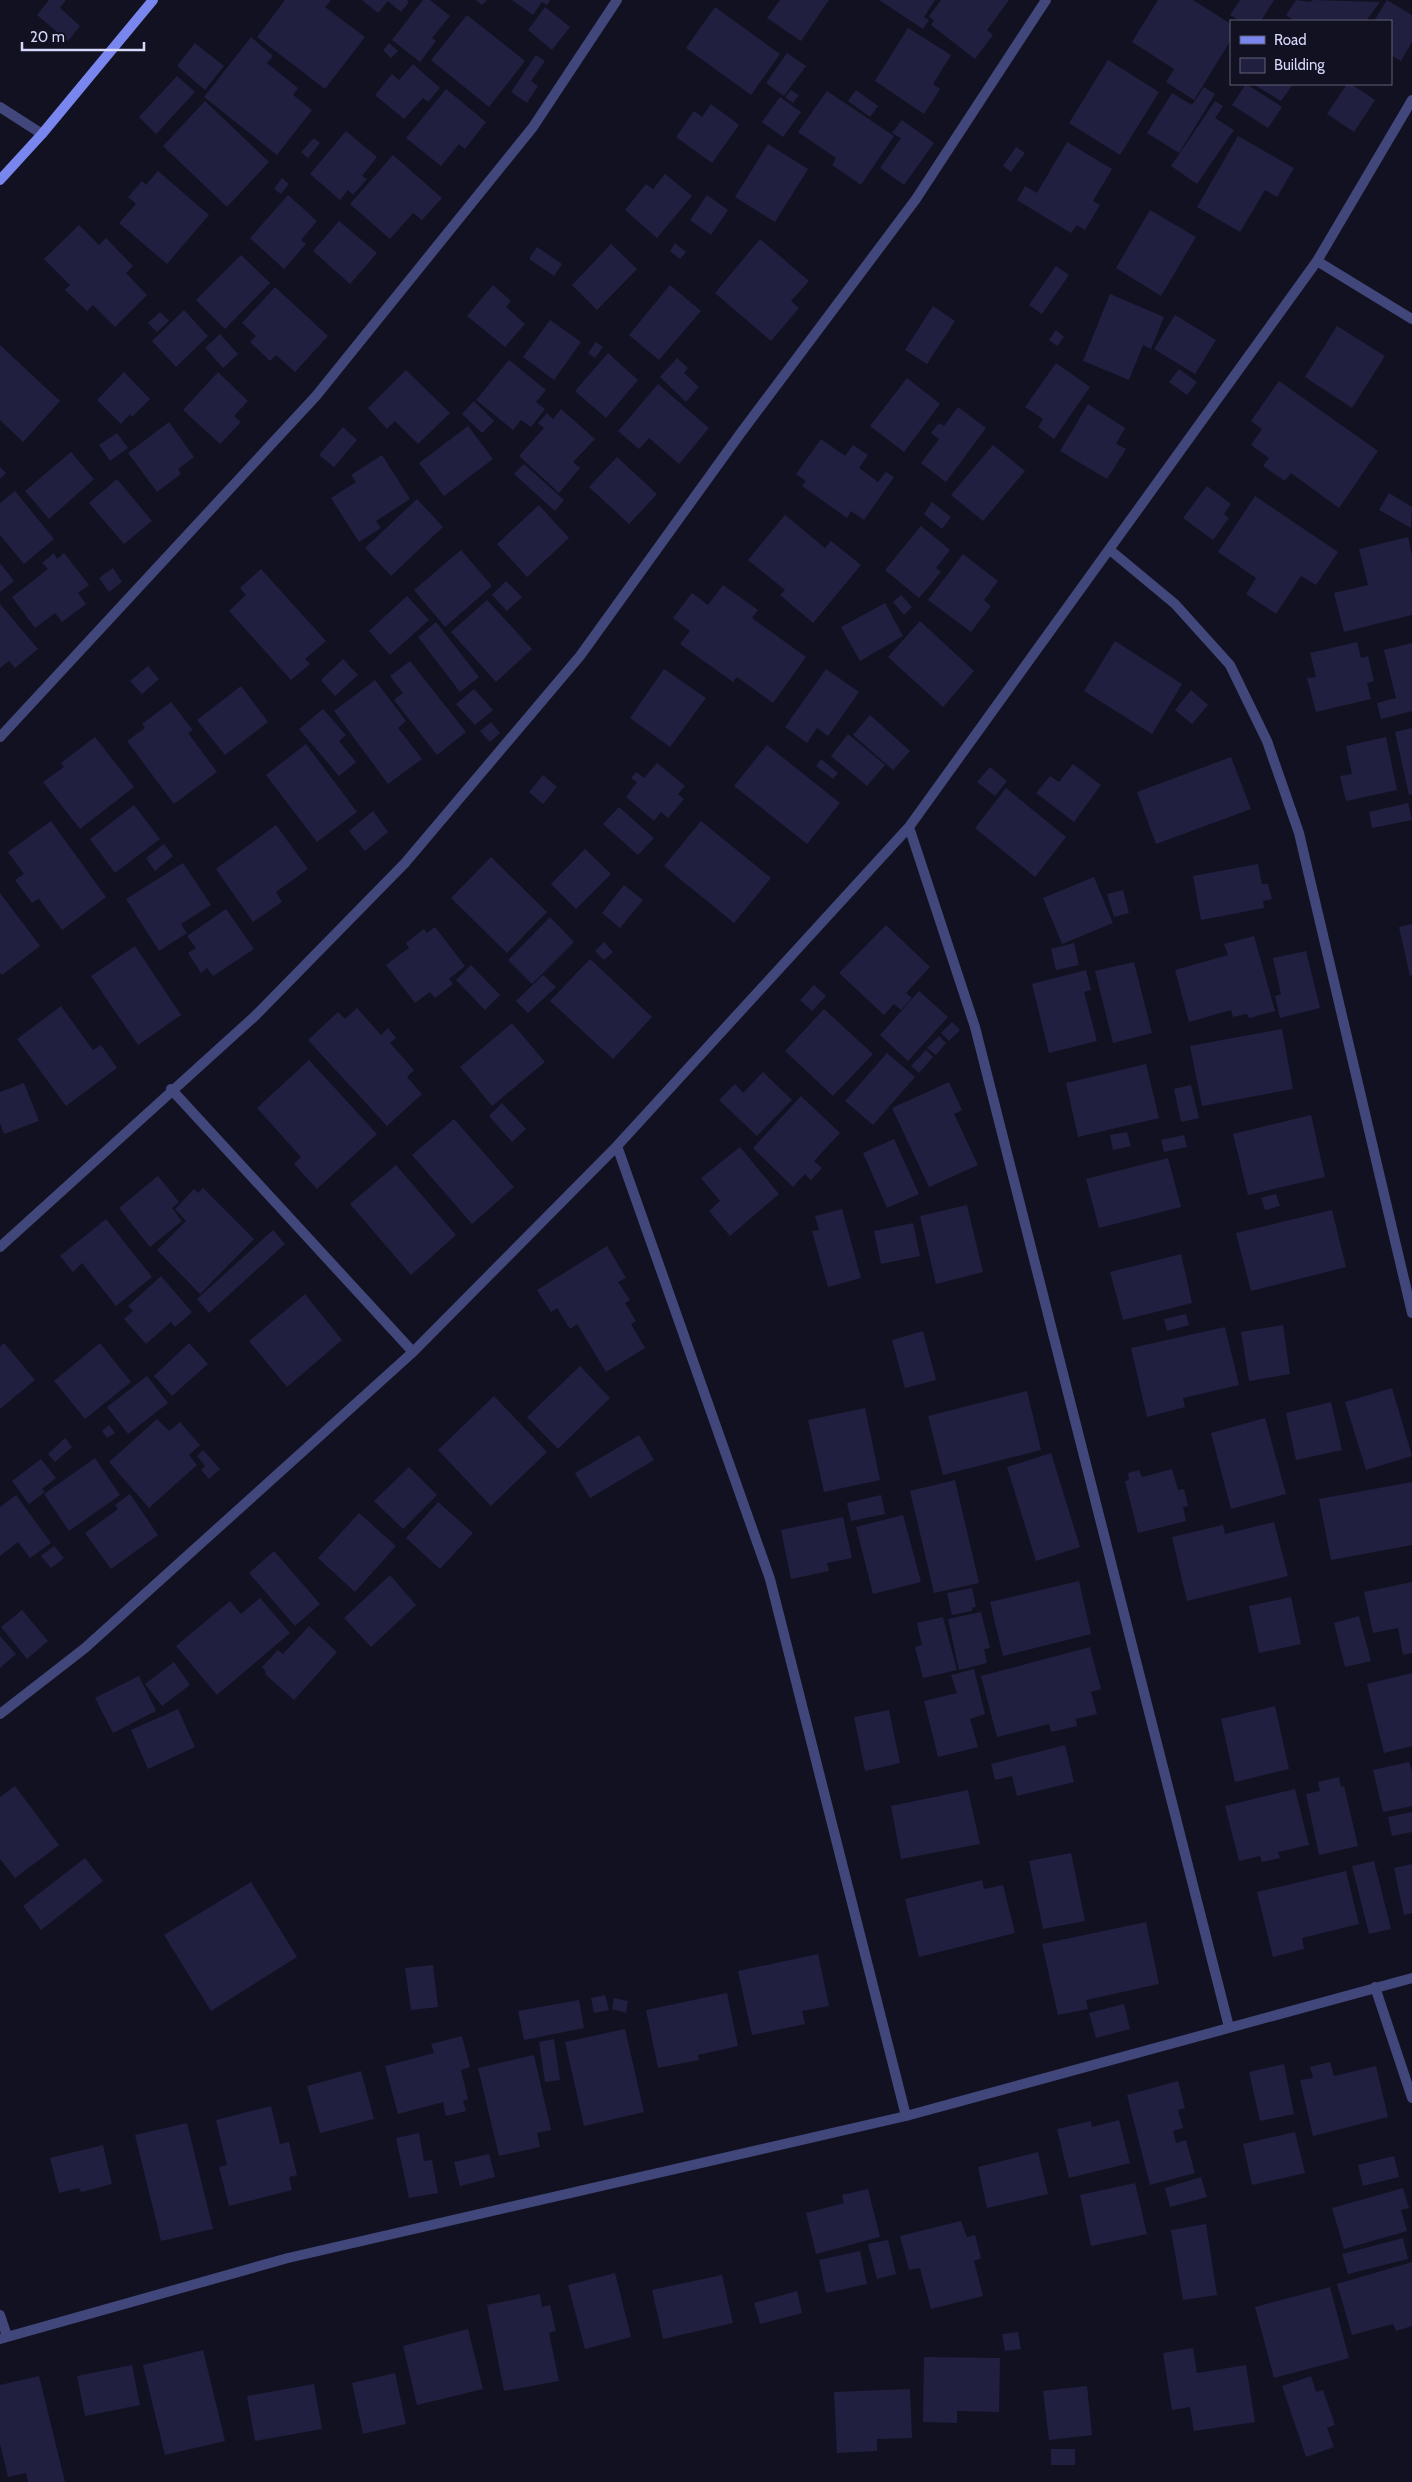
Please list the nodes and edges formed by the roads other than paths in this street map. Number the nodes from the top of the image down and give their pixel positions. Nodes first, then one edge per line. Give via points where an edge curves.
1 (153, 0) edge
2 (617, 0) edge
3 (1046, 0) edge
4 (1412, 100) edge
5 (0, 107) edge
6 (42, 134) junction
7 (0, 180) edge
8 (1317, 261) junction
9 (1412, 319) edge
10 (1110, 550) junction
11 (0, 737) edge
12 (909, 827) junction
13 (172, 1089) junction
14 (617, 1146) junction
15 (0, 1247) edge
16 (1412, 1313) edge
17 (413, 1352) junction
18 (0, 1714) edge
19 (1412, 1978) edge
20 (1375, 1987) junction
21 (1229, 2027) junction
22 (1412, 2098) edge
23 (906, 2116) junction
24 (0, 2315) edge
25 (4, 2338) edge

1 - 6 street
2 - 11 street via 533,127 316,396
3 - 13 street via 916,199 740,434 580,656 405,863 255,1016
4 - 8 street
5 - 6 street
6 - 7 street
8 - 9 street
8 - 10 street
10 - 12 street
10 - 16 street via 1175,604 1230,665 1266,741 1299,833
12 - 14 street
12 - 21 street via 975,1026
13 - 15 street
13 - 17 street
14 - 17 street
14 - 23 street via 770,1579
17 - 18 street via 85,1648
19 - 20 street
20 - 21 street
20 - 22 street
21 - 23 street
23 - 25 street via 288,2258
24 - 25 street

